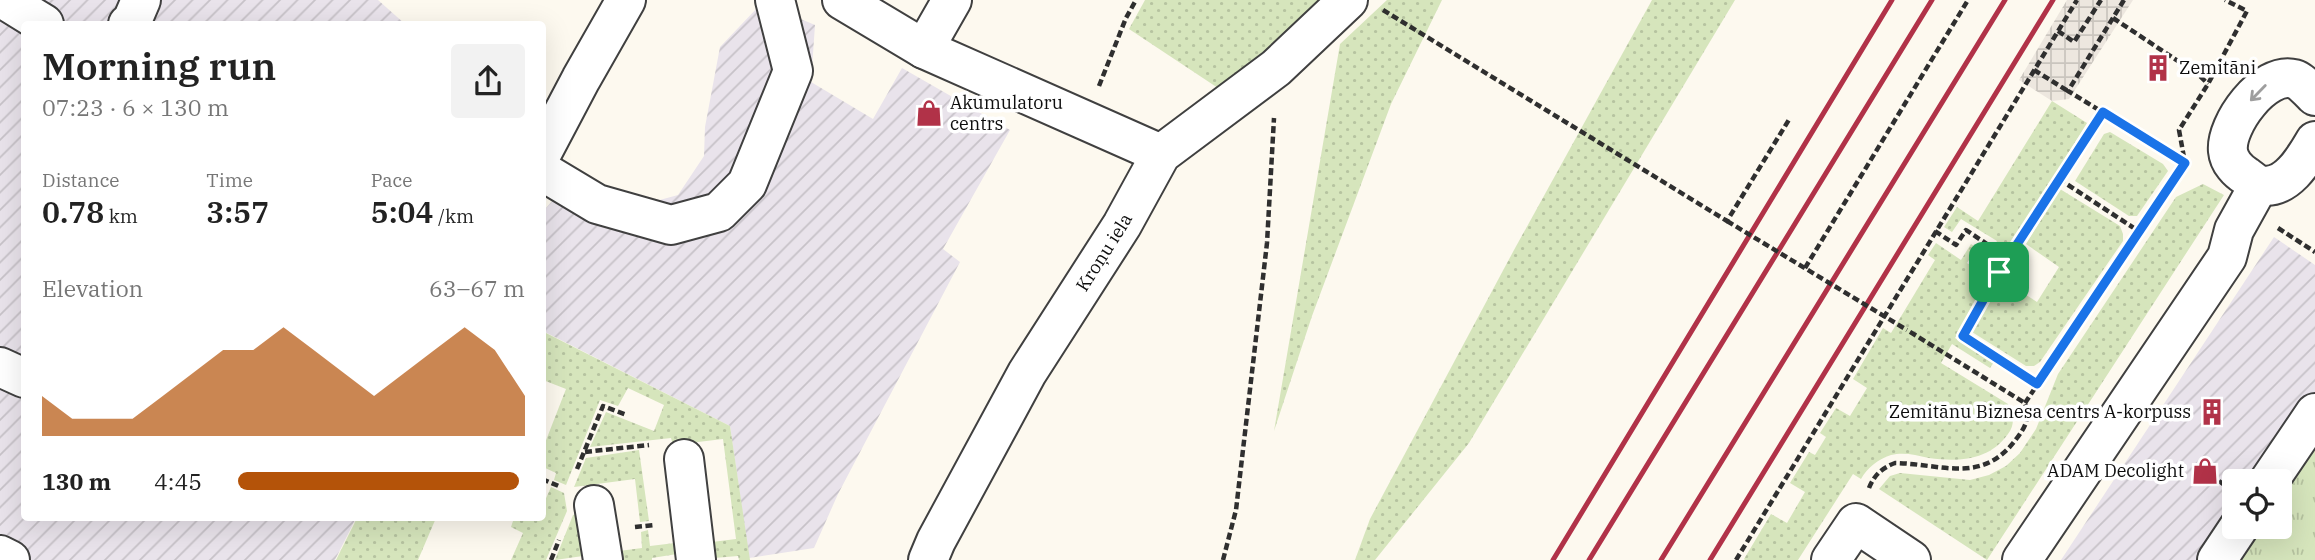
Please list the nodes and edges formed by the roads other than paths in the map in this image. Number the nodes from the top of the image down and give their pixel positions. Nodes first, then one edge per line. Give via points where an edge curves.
1 (5, 0) edge
2 (141, 0) edge
3 (626, 0) edge
4 (775, 0) edge
5 (842, 0) edge
6 (952, 0) edge
7 (1364, 4) edge
8 (39, 21) edge
9 (132, 21) edge
10 (924, 50) junction
11 (2315, 96) edge
12 (2315, 141) edge
13 (546, 145) edge
14 (1161, 154) junction
15 (546, 173) edge
16 (2259, 185) junction
17 (0, 366) edge
18 (21, 376) edge
19 (2314, 415) edge
20 (670, 452) road end
21 (2277, 469) edge
22 (584, 491) road end
23 (2231, 539) edge
24 (0, 555) edge
25 (10, 560) edge
26 (603, 560) edge
27 (696, 560) edge
28 (928, 560) edge
29 (1831, 560) edge
30 (1912, 560) edge
31 (2022, 560) edge
32 (2217, 560) edge

1 - 8 street
2 - 9 street
3 - 13 street
4 - 15 street via 793,71 747,184 719,212 671,225 597,204
5 - 10 street
6 - 10 street
7 - 14 street, Kroņu iela
10 - 14 street
11 -> 16 street via 2295,79 2276,79 2260,88 2247,105 2230,134 2227,153 2237,170
12 - 16 street via 2295,171 2280,183
14 - 28 street, Kroņu iela via 1122,225 1027,373
16 - 31 street via 2234,230 2227,257
17 - 18 street
19 - 21 street
20 - 27 street
22 - 26 street
23 - 32 street
24 - 25 street
29 - 30 street via 1856,523

